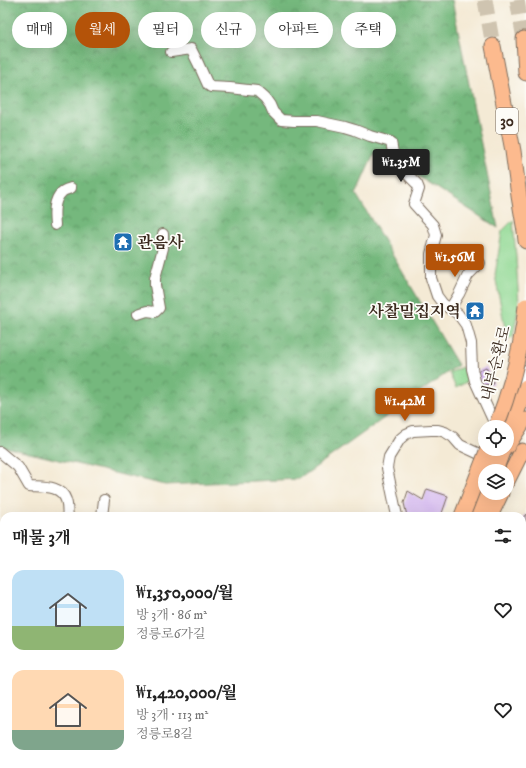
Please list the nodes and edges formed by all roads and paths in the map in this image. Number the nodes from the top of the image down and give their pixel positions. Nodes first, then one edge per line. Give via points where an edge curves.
1 (524, 39) dead end
2 (493, 46) tunnel mouth
3 (171, 52) dead end
4 (526, 73) edge
5 (71, 188) dead end
6 (55, 225) dead end
7 (163, 234) dead end
8 (526, 241) edge
9 (480, 263) dead end
10 (526, 306) edge
11 (450, 309) junction
12 (138, 314) dead end
13 (526, 370) edge
14 (526, 387) edge
15 (526, 419) edge
16 (494, 420) edge
17 (499, 420) edge
18 (508, 420) edge
19 (514, 420) edge
20 (514, 438) edge
21 (524, 448) edge
22 (0, 452) edge
23 (485, 456) edge
24 (498, 461) edge
25 (514, 464) edge
26 (514, 467) edge
27 (514, 472) edge
28 (104, 500) dead end
29 (479, 500) edge
30 (483, 500) edge
31 (493, 500) edge
32 (498, 500) edge
33 (502, 500) edge
34 (68, 512) edge
35 (102, 512) edge
36 (396, 512) edge
37 (464, 512) edge
38 (474, 512) edge
39 (479, 512) edge
40 (488, 512) edge
41 (492, 512) edge
42 (498, 512) edge

1 - 4 highway
2 - 8 highway, 30 via 513,151
3 - 11 street via 191,49 208,85 257,91 282,120 317,121 345,126 391,142 394,158 417,184 419,190 414,204 433,225 436,235 431,254 431,278 437,296 442,304
5 - 6 street via 63,191 56,201
7 - 12 street via 163,248 155,278 159,308 155,312
9 - 11 street via 468,275
10 - 17 highway, 내부순환로, bridge via 518,358
11 - 16 street via 458,314 466,325 471,343 475,381
13 - 18 street
14 - 19 highway, 내부순환로
15 - 20 main road
21 - 25 main road
21 - 26 highway
21 - 27 main road
22 - 34 street via 18,467 30,486 54,487 64,495
23 - 37 highway, bridge
24 - 36 street via 460,445 445,432 431,430 406,434 388,457 387,468
28 - 35 street
29 - 38 main road
30 - 39 highway
31 - 40 main road
32 - 41 highway
33 - 42 main road

